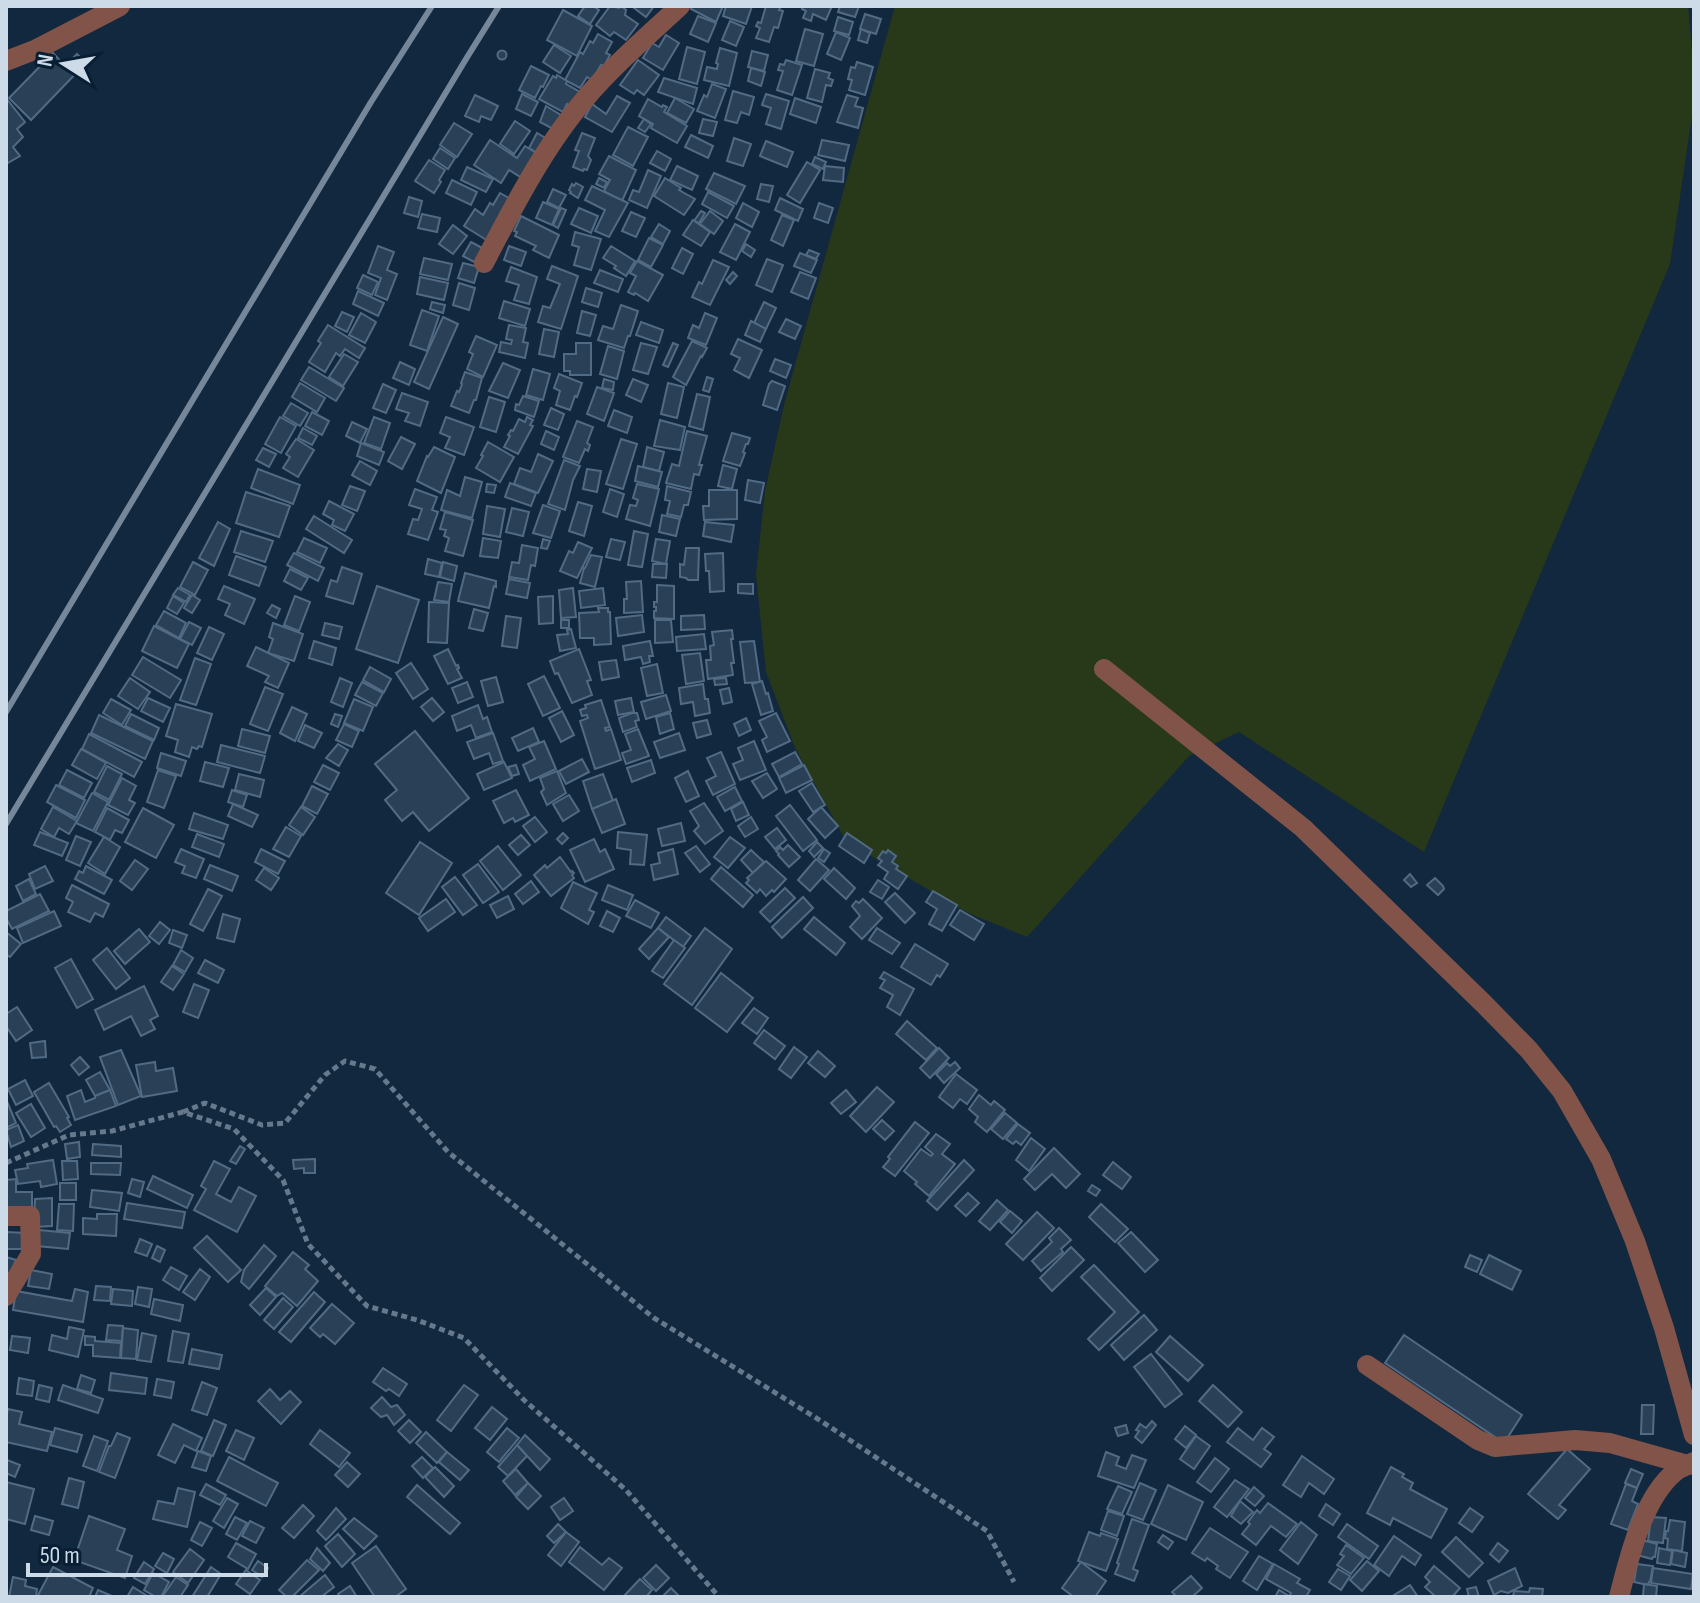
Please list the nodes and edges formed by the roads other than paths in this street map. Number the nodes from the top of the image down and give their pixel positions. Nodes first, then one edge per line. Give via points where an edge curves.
1 (120, 6) edge
2 (680, 6) edge
3 (6, 61) edge
4 (484, 263) dead end
5 (1104, 669) dead end
6 (6, 1216) edge
7 (6, 1296) edge
8 (1367, 1365) dead end
9 (1694, 1435) edge
10 (1691, 1464) edge
11 (1619, 1597) edge

1 - 3 street
2 - 4 street via 599,83 565,124
5 - 9 street via 1303,828 1484,1004 1562,1091 1601,1159 1635,1241
6 - 7 street via 30,1216 31,1254
8 - 10 street via 1495,1447 1575,1440 1610,1443
10 - 11 street via 1677,1470 1656,1494

